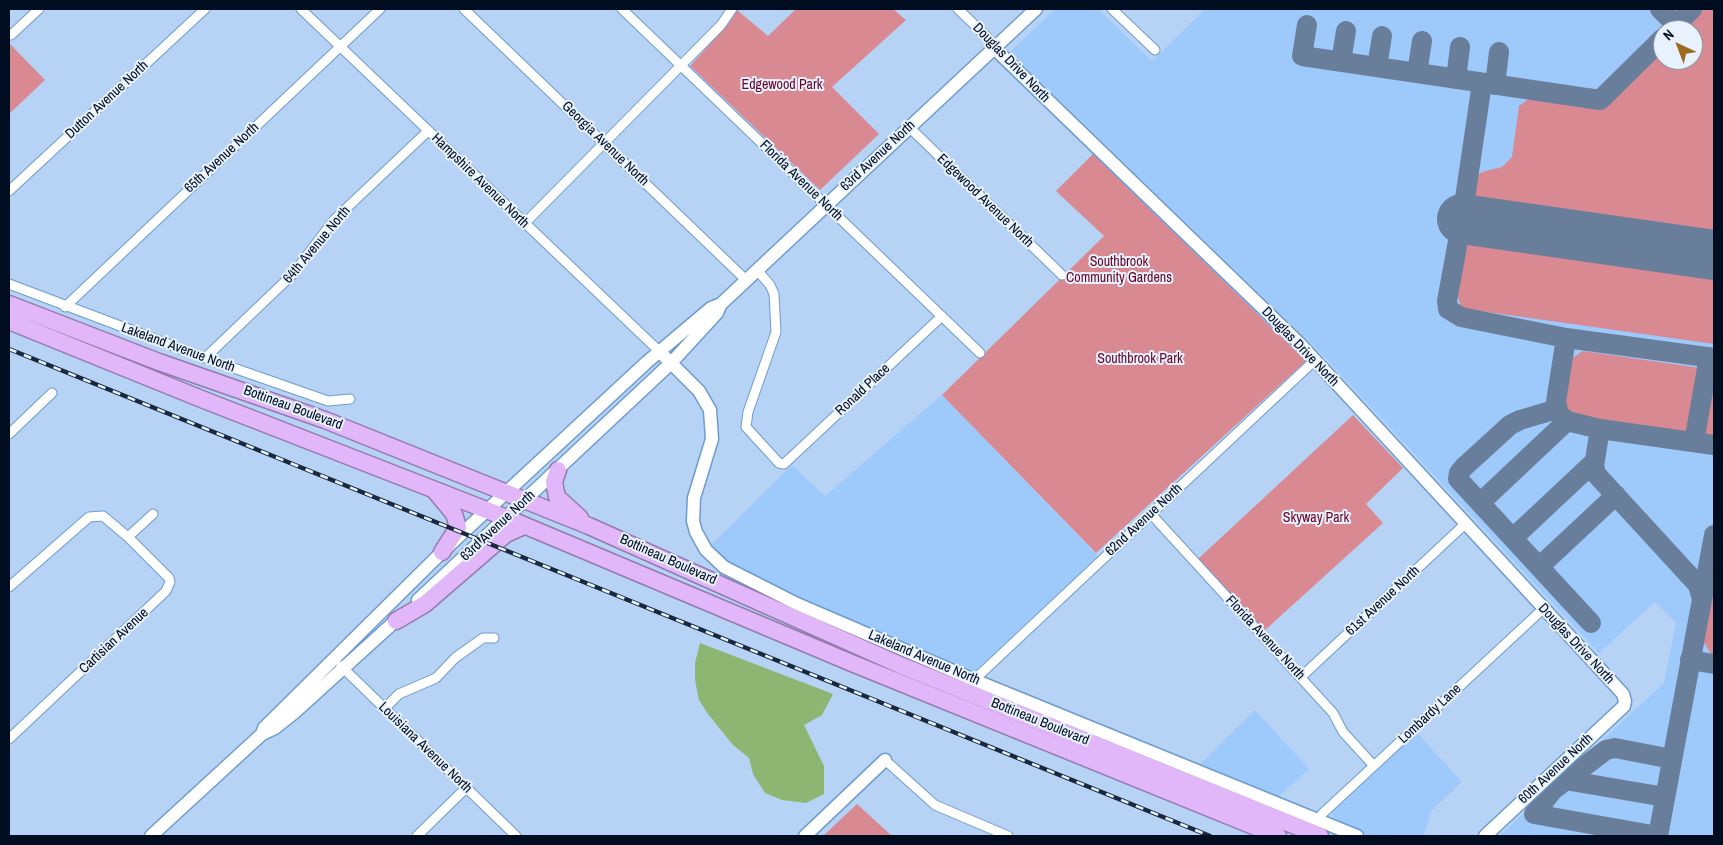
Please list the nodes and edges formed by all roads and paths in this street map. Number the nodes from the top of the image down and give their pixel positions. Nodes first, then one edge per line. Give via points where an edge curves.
1 (39, 9) edge
2 (205, 9) edge
3 (301, 9) edge
4 (380, 9) edge
5 (464, 9) edge
6 (622, 9) edge
7 (732, 9) edge
8 (958, 9) edge
9 (1036, 9) edge
10 (1112, 9) edge
11 (10, 35) dead end
12 (340, 47) junction
13 (994, 48) junction
14 (1155, 50) dead end
15 (681, 66) junction
16 (909, 128) junction
17 (428, 131) junction
18 (604, 143) junction
19 (9, 191) edge
20 (826, 205) junction
21 (524, 224) junction
22 (757, 270) junction
23 (1062, 275) dead end
24 (746, 280) junction
25 (9, 284) edge
26 (9, 304) edge
27 (721, 304) junction
28 (65, 307) junction
29 (942, 316) junction
30 (9, 321) edge
31 (660, 352) junction
32 (980, 354) dead end
33 (205, 358) junction
34 (1314, 361) junction
35 (671, 363) junction
36 (52, 393) dead end
37 (350, 399) dead end
38 (9, 434) edge
39 (558, 470) junction
40 (434, 489) junction
41 (505, 493) junction
42 (524, 501) junction
43 (486, 510) junction
44 (153, 514) dead end
45 (1151, 514) junction
46 (507, 518) junction
47 (1464, 525) junction
48 (524, 526) junction
49 (589, 526) junction
50 (128, 537) junction
51 (442, 552) junction
52 (9, 587) edge
53 (1543, 609) junction
54 (396, 621) junction
55 (494, 638) dead end
56 (339, 664) junction
57 (1302, 678) junction
58 (974, 680) junction
59 (1626, 701) joint
60 (384, 709) junction
61 (9, 739) edge
62 (885, 760) joint
63 (1374, 766) junction
64 (466, 788) junction
65 (1320, 828) edge
66 (151, 836) edge
67 (417, 836) edge
68 (516, 836) edge
69 (805, 836) edge
70 (1008, 836) edge
71 (1278, 836) edge
72 (1357, 836) edge
73 (1485, 836) edge

1 - 11 street
2 - 19 street, Dutton Avenue North
3 - 12 street, Hampshire Avenue North
4 - 12 street, 65th Avenue North
5 - 18 street, Georgia Avenue North
6 - 15 street, Florida Avenue North
7 - 15 street via 722,24
8 - 13 street, Douglas Drive North
9 - 13 street, 63rd Avenue North
10 - 14 street
12 - 17 street, Hampshire Avenue North
12 - 28 street, 65th Avenue North
13 - 16 street, 63rd Avenue North
13 - 34 street, Douglas Drive North
15 - 18 street
15 - 20 street, Florida Avenue North
16 - 20 street, 63rd Avenue North
16 - 23 street, Edgewood Avenue North
17 - 21 street, Hampshire Avenue North
17 - 33 street, 64th Avenue North via 334,220 287,281
18 - 21 street
18 - 24 street, Georgia Avenue North
20 - 22 street, 63rd Avenue North
20 - 29 street, Florida Avenue North
21 - 31 street, Hampshire Avenue North
22 - 24 street, 63rd Avenue North
22 - 29 street, Ronald Place via 774,294 776,332 748,412 746,427 779,463 784,464
24 - 27 street, 63rd Avenue North
25 - 28 street, Lakeland Avenue North
26 - 41 highway, Bottineau Boulevard via 325,420
27 - 31 street, 63rd Avenue North via 711,308
27 - 35 street, 63rd Avenue North via 718,313
28 - 33 street, Lakeland Avenue North
29 - 32 street, Florida Avenue North
30 - 40 highway, Bottineau Boulevard
31 - 35 street, Lakeland Avenue North
31 - 41 street, 63rd Avenue North
33 - 37 street, Lakeland Avenue North via 328,401
34 - 45 street, 62nd Avenue North
34 - 47 street, Douglas Drive North
35 - 39 street, 63rd Avenue North
35 - 58 street, Lakeland Avenue North via 703,396 712,418 711,447 697,484 693,508 696,532 712,558 730,571 797,604
36 - 38 street
39 - 42 street, 63rd Avenue North
39 - 49 highway via 554,482 558,497
40 - 43 highway, Bottineau Boulevard
40 - 51 highway via 454,514 458,527
41 - 42 highway, Bottineau Boulevard
41 - 43 street, 63rd Avenue North
42 - 46 street, 63rd Avenue North
42 - 49 highway, Bottineau Boulevard
43 - 46 highway, Bottineau Boulevard
43 - 51 street, 63rd Avenue North
44 - 50 street
45 - 57 street, Florida Avenue North
45 - 58 street, 62nd Avenue North
46 - 48 highway, Bottineau Boulevard
46 - 54 street, 63rd Avenue North
47 - 53 street, Douglas Drive North
47 - 57 street, 61st Avenue North
48 - 54 highway via 506,534 425,604
48 - 71 highway, Bottineau Boulevard
49 - 65 highway, Bottineau Boulevard via 900,665
50 - 52 street via 103,516 89,517
50 - 61 street, Cartisian Avenue via 169,578 166,591
51 - 56 street, 63rd Avenue North
53 - 59 street, Douglas Drive North
53 - 63 street, Lombardy Lane
54 - 56 street, 63rd Avenue North
55 - 60 street via 483,638 455,658 436,678 399,694
56 - 60 street, Louisiana Avenue North
56 - 66 street, 63rd Avenue North via 264,728 262,734
57 - 63 street, Florida Avenue North
58 - 65 street, Lakeland Avenue North
59 - 73 street, 60th Avenue North
60 - 64 street, Louisiana Avenue North
62 - 69 street
62 - 70 street via 935,805
63 - 65 street, Lombardy Lane via 1322,814
64 - 67 street
64 - 68 street, Louisiana Avenue North
65 - 72 street, Lakeland Avenue North

